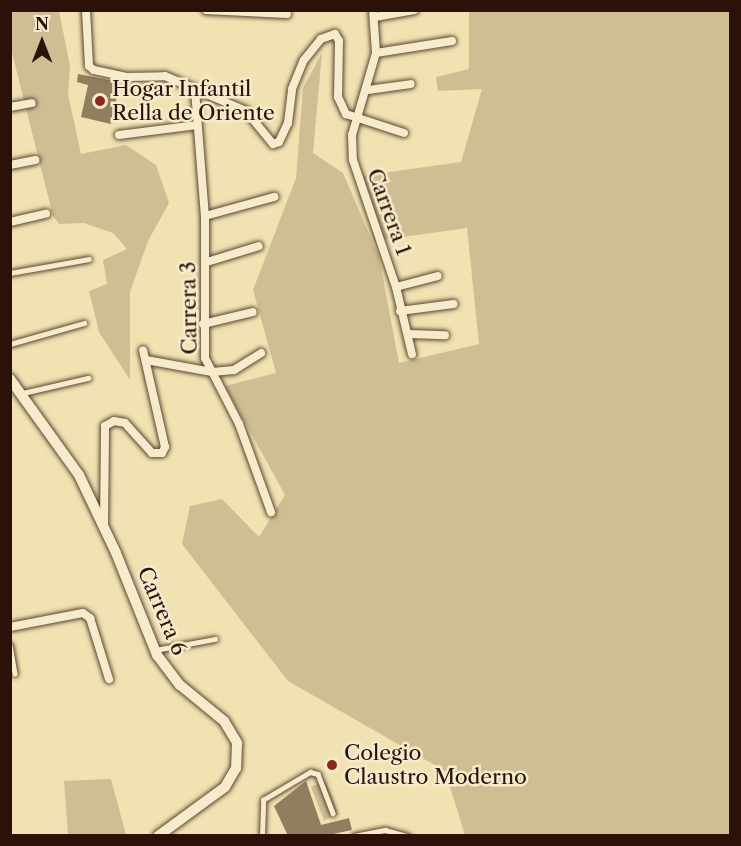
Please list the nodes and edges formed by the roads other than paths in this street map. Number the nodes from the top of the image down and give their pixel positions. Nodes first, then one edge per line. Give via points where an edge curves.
1 (86, 10) edge
2 (414, 10) edge
3 (208, 11) edge
4 (287, 14) dead end
5 (374, 14) edge
6 (452, 41) dead end
7 (376, 53) junction
8 (411, 84) dead end
9 (195, 90) junction
10 (368, 90) junction
11 (32, 103) dead end
12 (10, 107) edge
13 (356, 120) junction
14 (197, 125) junction
15 (404, 133) dead end
16 (119, 135) dead end
17 (36, 160) dead end
18 (10, 165) edge
19 (274, 197) dead end
20 (46, 214) dead end
21 (205, 216) junction
22 (10, 222) edge
23 (259, 246) dead end
24 (89, 259) dead end
25 (207, 262) junction
26 (10, 273) edge
27 (438, 276) dead end
28 (396, 286) junction
29 (454, 304) dead end
30 (400, 311) junction
31 (253, 312) dead end
32 (84, 323) dead end
33 (203, 324) junction
34 (409, 334) junction
35 (446, 335) dead end
36 (10, 345) edge
37 (261, 353) dead end
38 (412, 354) dead end
39 (212, 372) junction
40 (88, 378) dead end
41 (10, 380) edge
42 (20, 394) junction
43 (271, 512) dead end
44 (104, 527) junction
45 (10, 627) edge
46 (215, 639) dead end
47 (10, 645) edge
48 (155, 650) junction
49 (15, 674) dead end
50 (109, 679) dead end
51 (333, 813) dead end
52 (158, 836) edge
53 (262, 836) edge
54 (354, 836) edge
55 (408, 836) edge

1 - 9 street via 89,66 105,74 165,76
2 - 5 street
3 - 4 street
5 - 7 street, Carrera 1
6 - 7 street
7 - 10 street, Carrera 1
8 - 10 street
9 - 13 street via 246,111 273,144 279,142 288,123 292,90 304,60 321,39 335,34 339,41 338,97 346,114
9 - 14 street, Carrera 3
10 - 13 street, Carrera 1
11 - 12 street
13 - 15 street
13 - 28 street, Carrera 1 via 351,135 358,182
14 - 16 street
14 - 21 street, Carrera 3
17 - 18 street
19 - 21 street
20 - 22 street
21 - 25 street, Carrera 3
23 - 25 street
24 - 26 lane
25 - 33 street, Carrera 3
27 - 28 street
28 - 30 street, Carrera 1
29 - 30 street
30 - 34 street, Carrera 1
31 - 33 street
32 - 36 lane
33 - 39 street, Carrera 3 via 205,358
34 - 35 street
34 - 38 street, Carrera 1
37 - 39 street via 234,370
39 - 43 street, Carrera 3 via 239,424
39 - 44 street, Carrera 6 via 145,355 166,438 162,453 152,453 125,423 114,421 105,426
40 - 42 lane
41 - 42 street, Carrera 6
42 - 44 street, Carrera 6 via 70,459
44 - 48 street, Carrera 6
45 - 50 street via 79,613 90,618
46 - 48 lane
47 - 49 lane
48 - 52 street, Carrera 6 via 168,672 232,731 239,756 225,787
51 - 53 lane via 318,774 310,772 263,800
54 - 55 lane via 385,830

